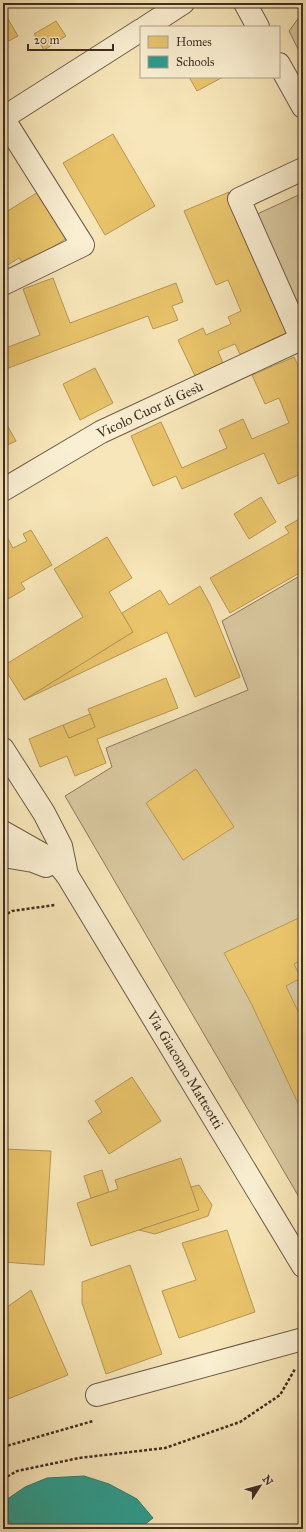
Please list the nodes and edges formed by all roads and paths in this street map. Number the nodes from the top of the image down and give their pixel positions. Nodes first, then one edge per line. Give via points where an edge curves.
1 (184, 3) edge
2 (245, 3) edge
3 (148, 26) edge
4 (257, 26) edge
5 (140, 31) edge
6 (280, 66) edge
7 (303, 107) edge
8 (3, 118) edge
9 (303, 169) edge
10 (3, 284) edge
11 (302, 341) edge
12 (3, 490) edge
13 (3, 749) edge
14 (3, 832) edge
15 (3, 856) edge
16 (67, 875) junction
17 (80, 895) junction
18 (3, 916) edge
19 (303, 1266) edge
20 (303, 1339) edge
21 (297, 1366) dead end
22 (97, 1395) dead end
23 (3, 1479) edge

1 - 3 street
2 - 4 street
5 - 8 street
6 - 7 street
8 - 10 street via 83,245
9 - 11 street via 239,199
11 - 12 street, Vicolo Cuor di Gesù via 101,432
13 - 16 street, Via Giacomo Matteotti via 44,813 61,846
14 - 16 street, Via Giacomo Matteotti via 56,862
15 - 16 street via 33,861
16 - 17 street, Via Giacomo Matteotti
17 - 18 path via 54,906 12,912
17 - 19 street, Via Giacomo Matteotti
20 - 22 street
21 - 23 path via 280,1395 240,1422 165,1448 79,1458 17,1471

